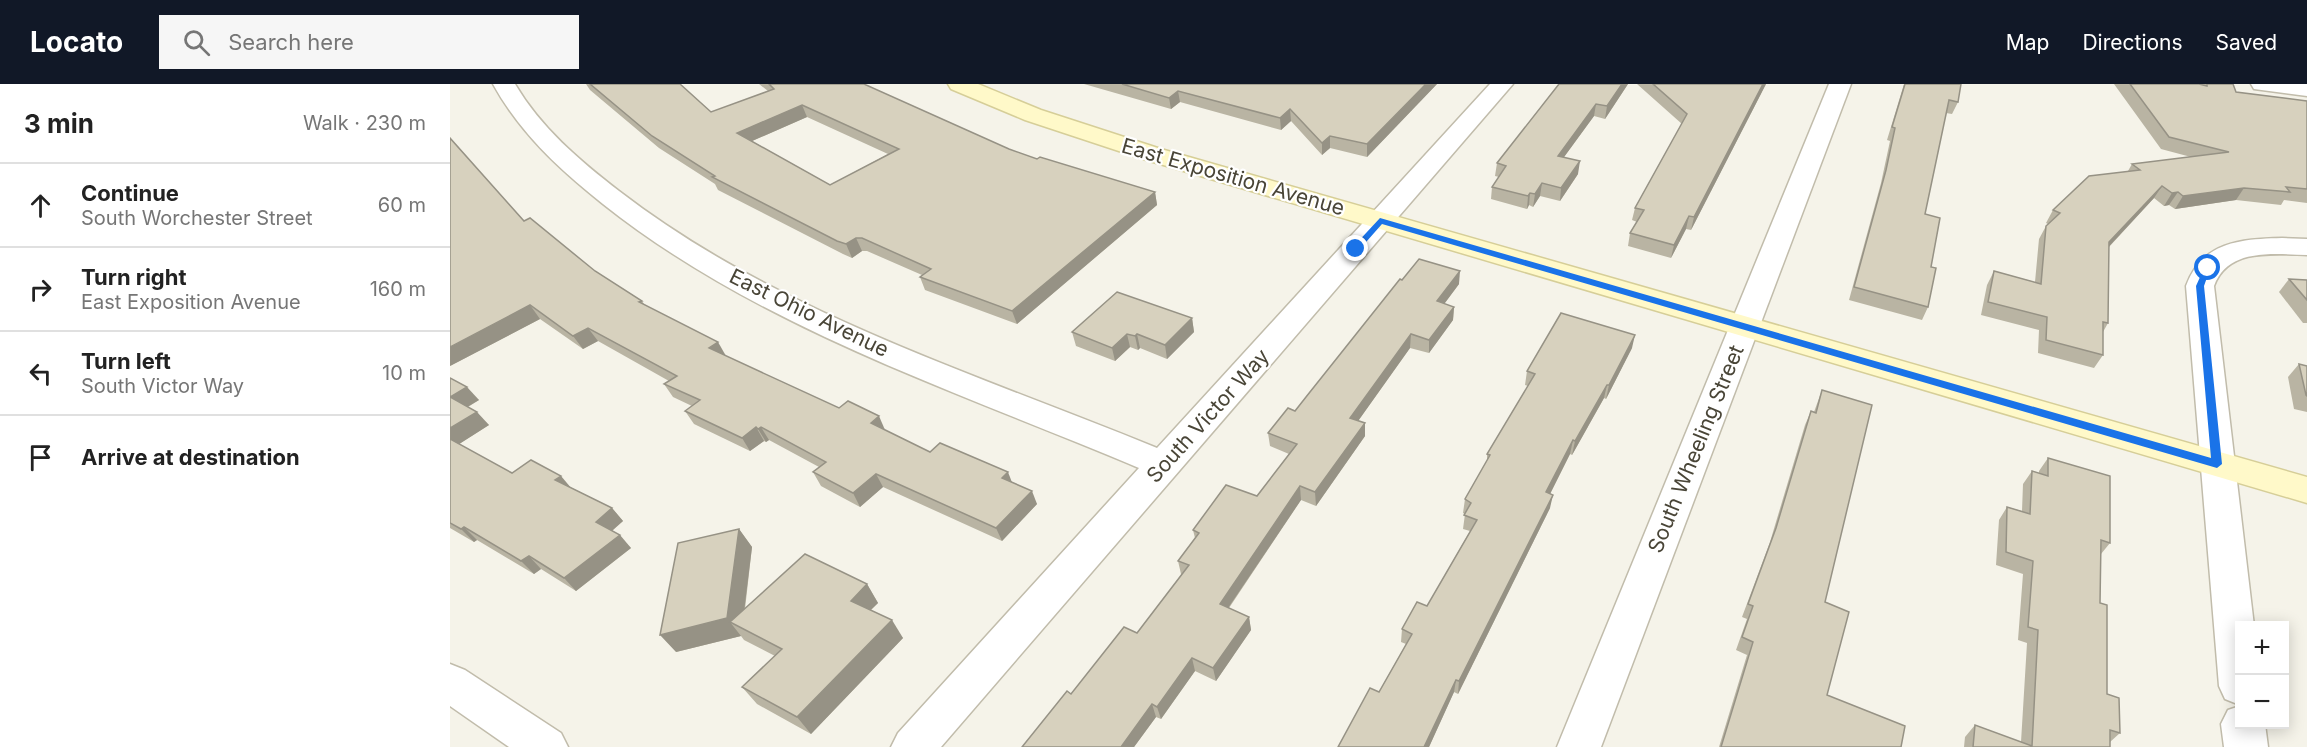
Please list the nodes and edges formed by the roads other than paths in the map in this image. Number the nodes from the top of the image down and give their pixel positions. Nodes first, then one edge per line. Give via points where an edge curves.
1 (504, 84) edge
2 (959, 84) edge
3 (1502, 84) edge
4 (1840, 84) edge
5 (2262, 84) edge
6 (2307, 90) edge
7 (1380, 221) junction
8 (2307, 247) edge
9 (1744, 327) junction
10 (2217, 464) junction
11 (1164, 465) junction
12 (2307, 490) edge
13 (2239, 675) edge
14 (450, 682) edge
15 (2244, 729) edge
16 (546, 747) edge
17 (913, 747) edge
18 (1579, 747) edge
19 (2246, 747) edge

1 - 11 street, East Ohio Avenue via 535,127 570,164 615,202 740,282 886,351
2 - 7 street, East Exposition Avenue via 1096,137
3 - 7 street, South Victor Way
4 - 9 street, South Wheeling Street
5 - 6 street
7 - 9 street, East Exposition Avenue
7 - 11 street, South Victor Way
8 - 10 street via 2268,246 2222,257 2208,268 2200,286
9 - 10 street, East Exposition Avenue
9 - 18 street, South Wheeling Street
10 - 12 street, East Exposition Avenue
10 - 13 street
11 - 17 street, South Victor Way
14 - 16 street
15 - 19 street

